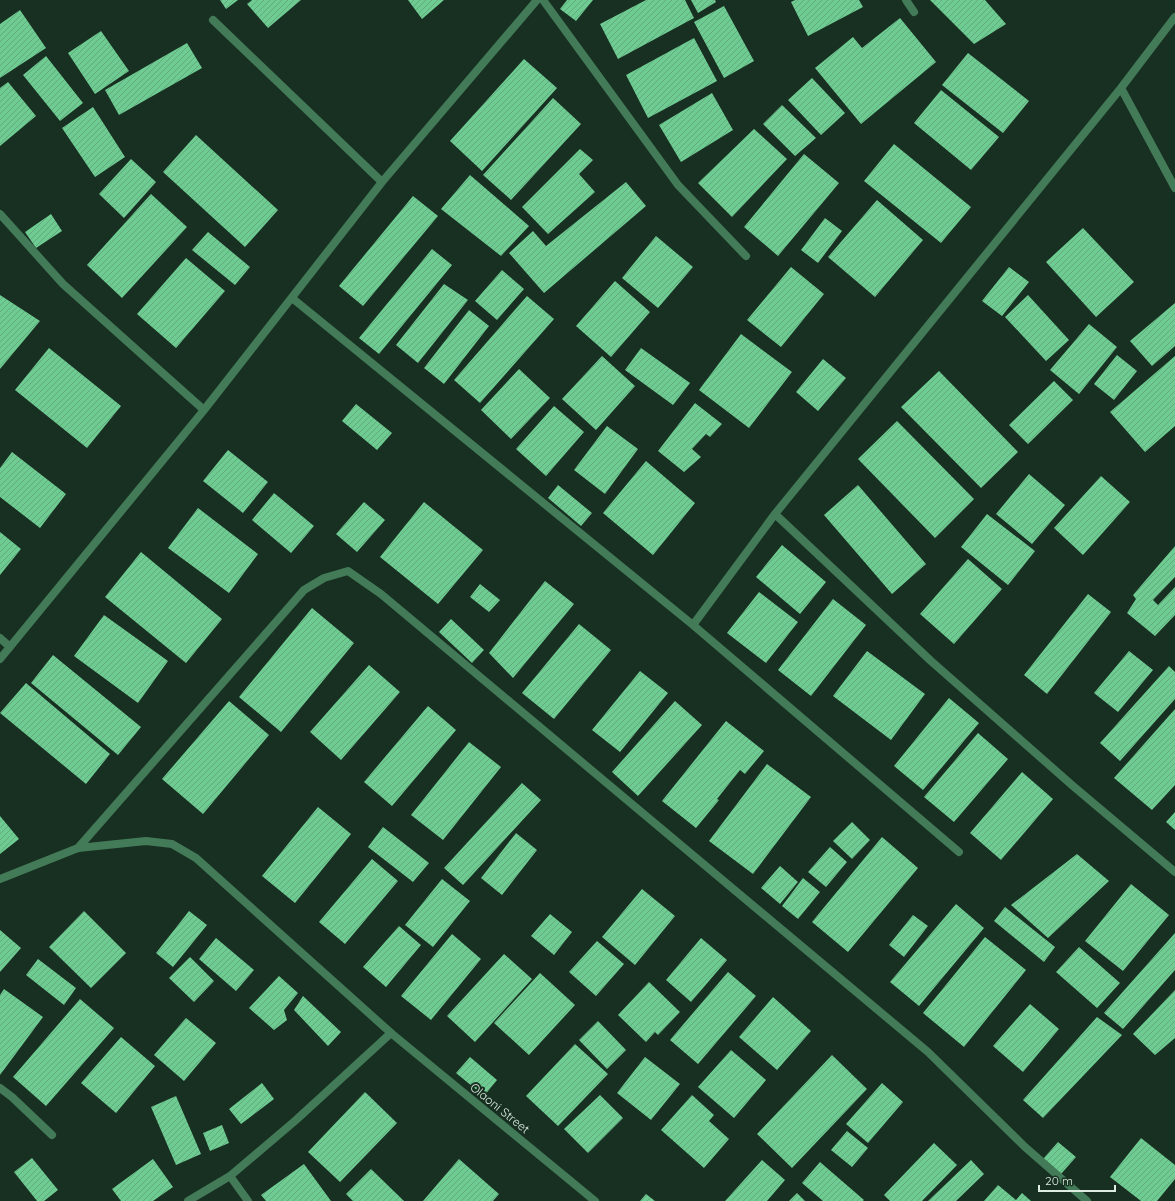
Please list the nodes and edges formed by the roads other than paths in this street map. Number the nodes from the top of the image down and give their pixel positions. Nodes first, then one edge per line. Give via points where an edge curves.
1 (537, 0) edge
2 (544, 0) edge
3 (906, 0) edge
4 (914, 12) dead end
5 (1175, 17) edge
6 (213, 20) dead end
7 (1121, 88) junction
8 (382, 182) junction
9 (1175, 188) edge
10 (0, 214) edge
11 (746, 256) dead end
12 (292, 298) junction
13 (204, 410) junction
14 (775, 514) junction
15 (693, 625) junction
16 (0, 638) edge
17 (10, 647) junction
18 (0, 659) edge
19 (78, 848) junction
20 (959, 852) dead end
21 (1175, 872) edge
22 (0, 879) edge
23 (391, 1033) junction
24 (0, 1088) edge
25 (52, 1135) dead end
26 (230, 1176) junction
27 (188, 1201) edge
28 (248, 1201) edge
29 (595, 1201) edge
30 (1087, 1201) edge

1 - 8 street
2 - 11 street via 678,185
3 - 4 street
5 - 7 street
6 - 8 street
7 - 9 street
7 - 14 street
8 - 12 street
10 - 13 street via 63,284
12 - 13 street
12 - 15 street
13 - 17 street
14 - 15 street
14 - 21 street via 931,661
15 - 20 street
16 - 17 street
17 - 18 street
19 - 22 street
19 - 23 street, Olaoni Street via 146,841 172,844 196,858
19 - 30 street via 304,590 324,578 348,571 381,594 928,1052 1025,1147
23 - 26 street
23 - 29 street, Olaoni Street
24 - 25 street
26 - 27 street
26 - 28 street

